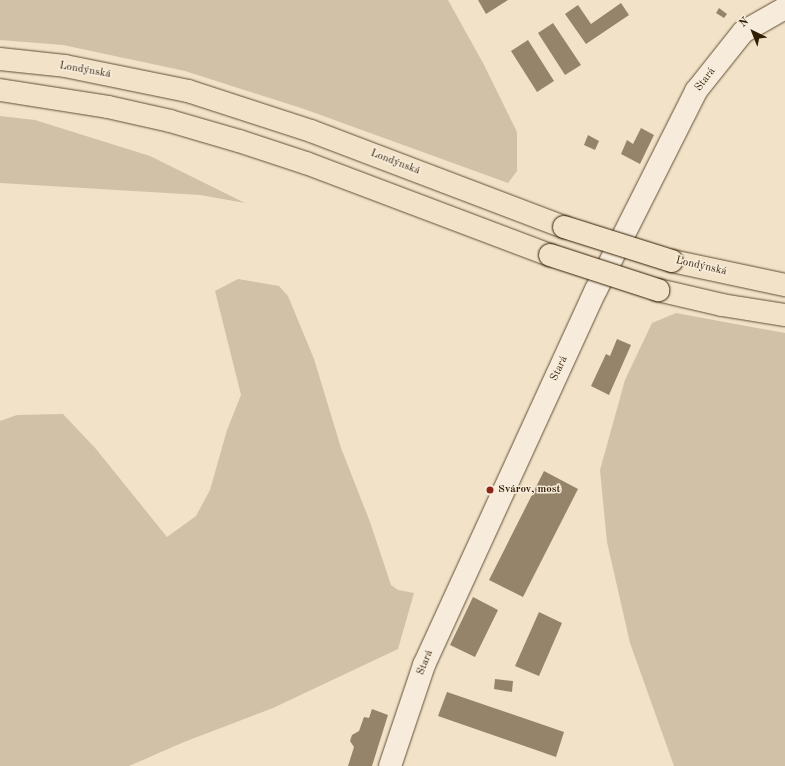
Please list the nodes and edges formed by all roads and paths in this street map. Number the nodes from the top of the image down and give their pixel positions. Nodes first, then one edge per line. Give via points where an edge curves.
1 (785, 8) edge
2 (0, 59) edge
3 (0, 90) edge
4 (785, 285) edge
5 (785, 315) edge
6 (390, 766) edge

1 - 6 street, Stará via 743,32 696,91 596,290 424,665
2 - 4 highway, Londýnská, bridge via 65,66 188,91 311,131 564,227 672,261
3 - 5 highway, bridge via 108,107 170,121 306,163 550,255 658,290 722,305

